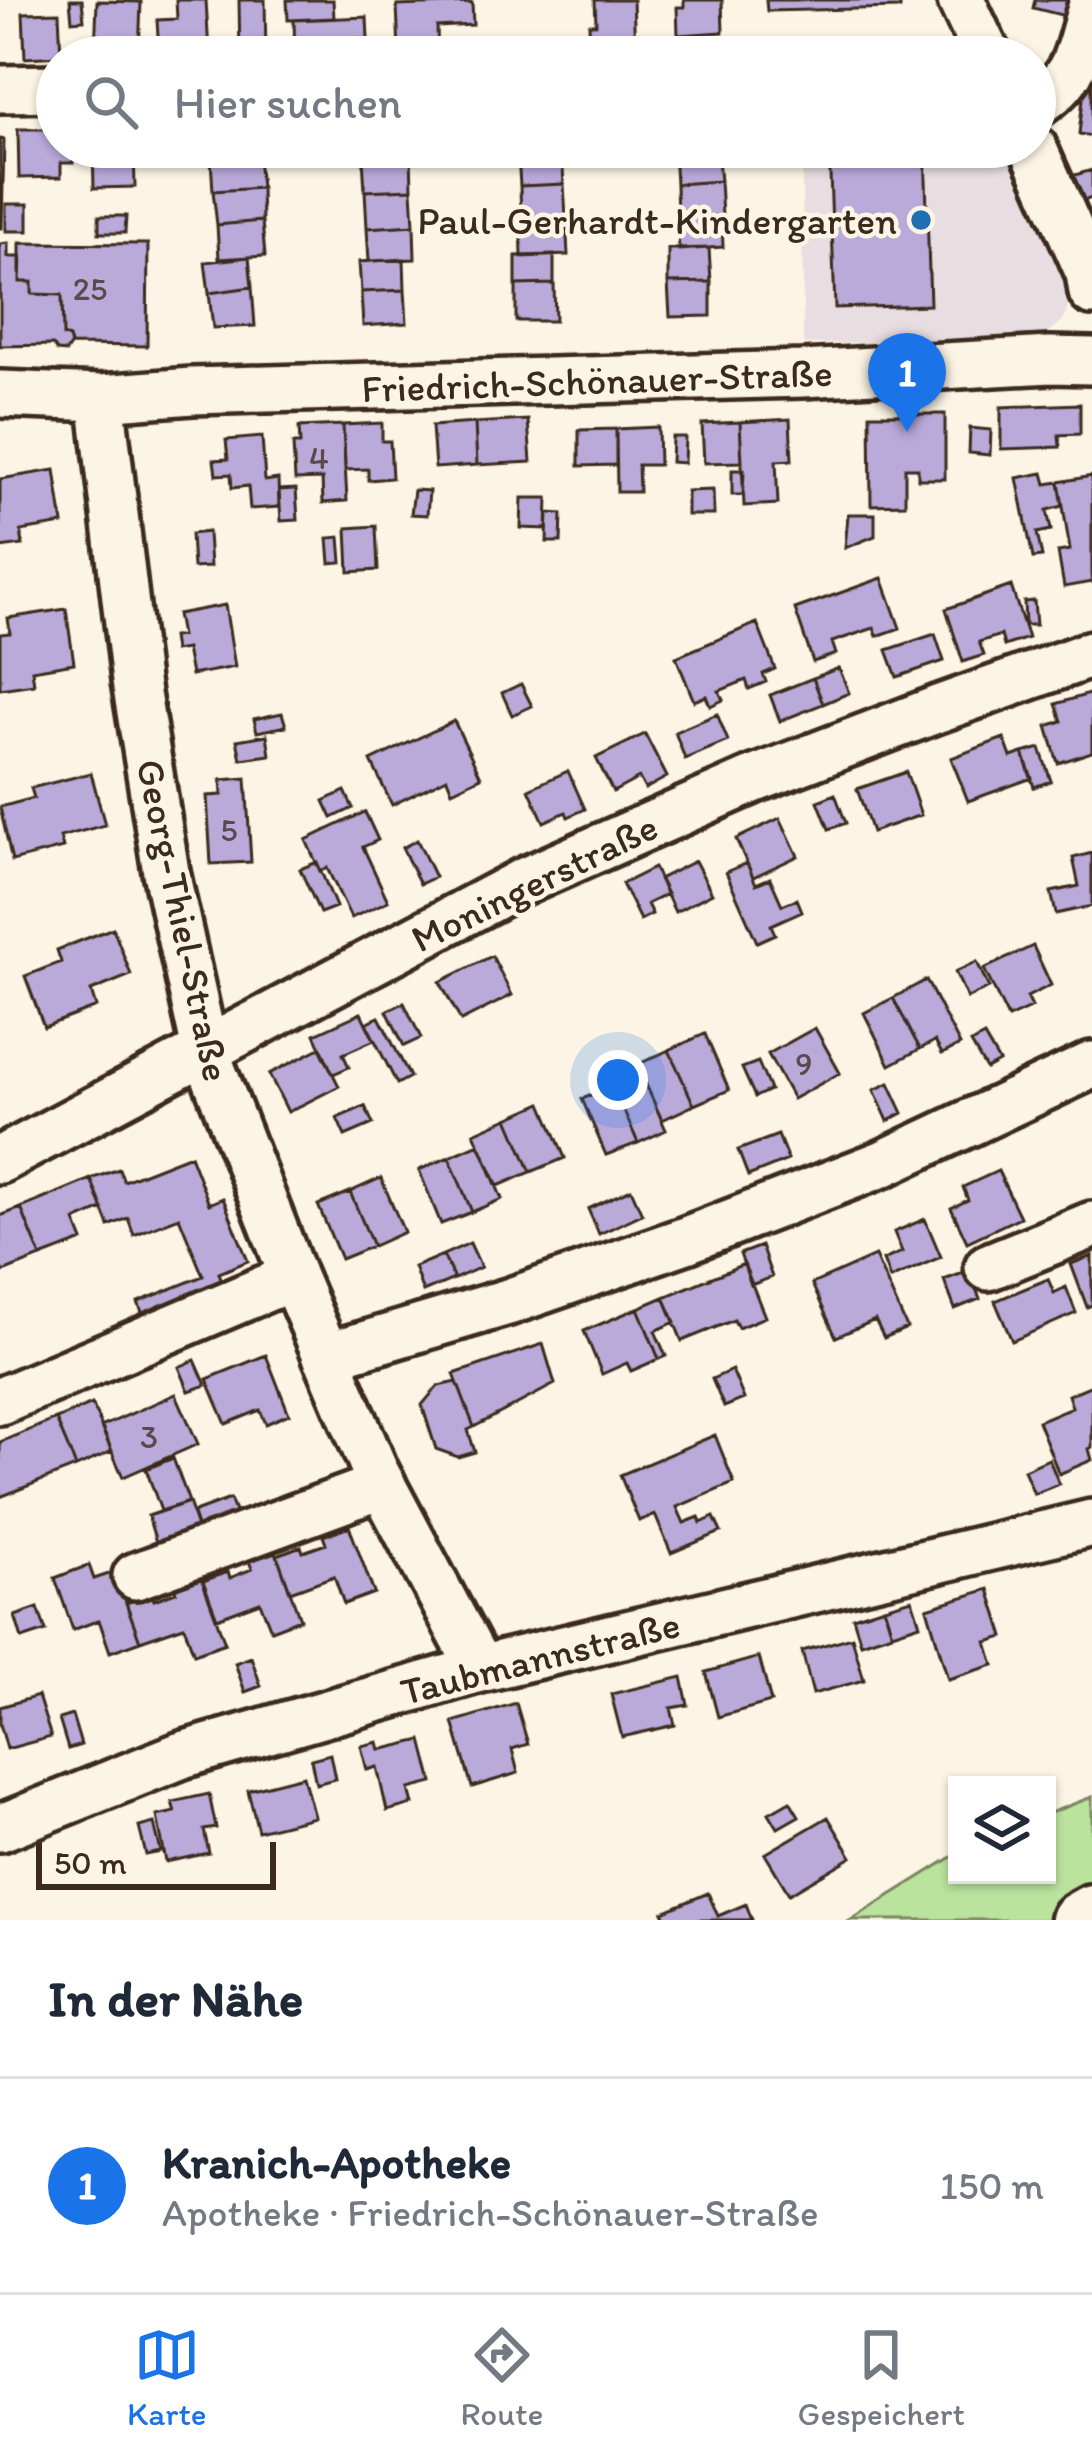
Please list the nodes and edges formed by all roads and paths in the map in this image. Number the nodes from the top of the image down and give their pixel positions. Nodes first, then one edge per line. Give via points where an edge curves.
1 (961, 0) edge
2 (1092, 4) edge
3 (978, 36) edge
4 (36, 88) edge
5 (0, 89) edge
6 (1056, 89) edge
7 (1042, 168) edge
8 (1092, 292) edge
9 (1092, 361) edge
10 (0, 394) edge
11 (101, 398) junction
12 (1092, 654) edge
13 (205, 1050) junction
14 (1092, 1064) edge
15 (0, 1160) edge
16 (1092, 1225) edge
17 (988, 1268) dead end
18 (292, 1277) junction
19 (326, 1356) junction
20 (0, 1401) edge
21 (383, 1485) junction
22 (1092, 1523) edge
23 (136, 1576) dead end
24 (479, 1669) junction
25 (0, 1828) edge
26 (1092, 1912) edge
27 (1078, 1920) edge

1 - 3 street
2 - 6 street via 1077,61
4 - 5 street
7 - 8 street
9 - 11 street, Friedrich-Schönauer-Straße
10 - 11 street, Friedrich-Schönauer-Straße
11 - 13 street, Georg-Thiel-Straße via 142,723
12 - 13 street, Moningerstraße via 755,779 522,881
13 - 15 street, Moningerstraße
13 - 18 street, Georg-Thiel-Straße
14 - 19 street via 882,1164 686,1240
16 - 17 street
18 - 19 street, Georg-Thiel-Straße
18 - 20 street
19 - 21 street, Georg-Thiel-Straße
21 - 23 street
21 - 24 street, Georg-Thiel-Straße
22 - 24 street, Taubmannstraße
24 - 25 street, Taubmannstraße via 182,1755
26 - 27 main road

